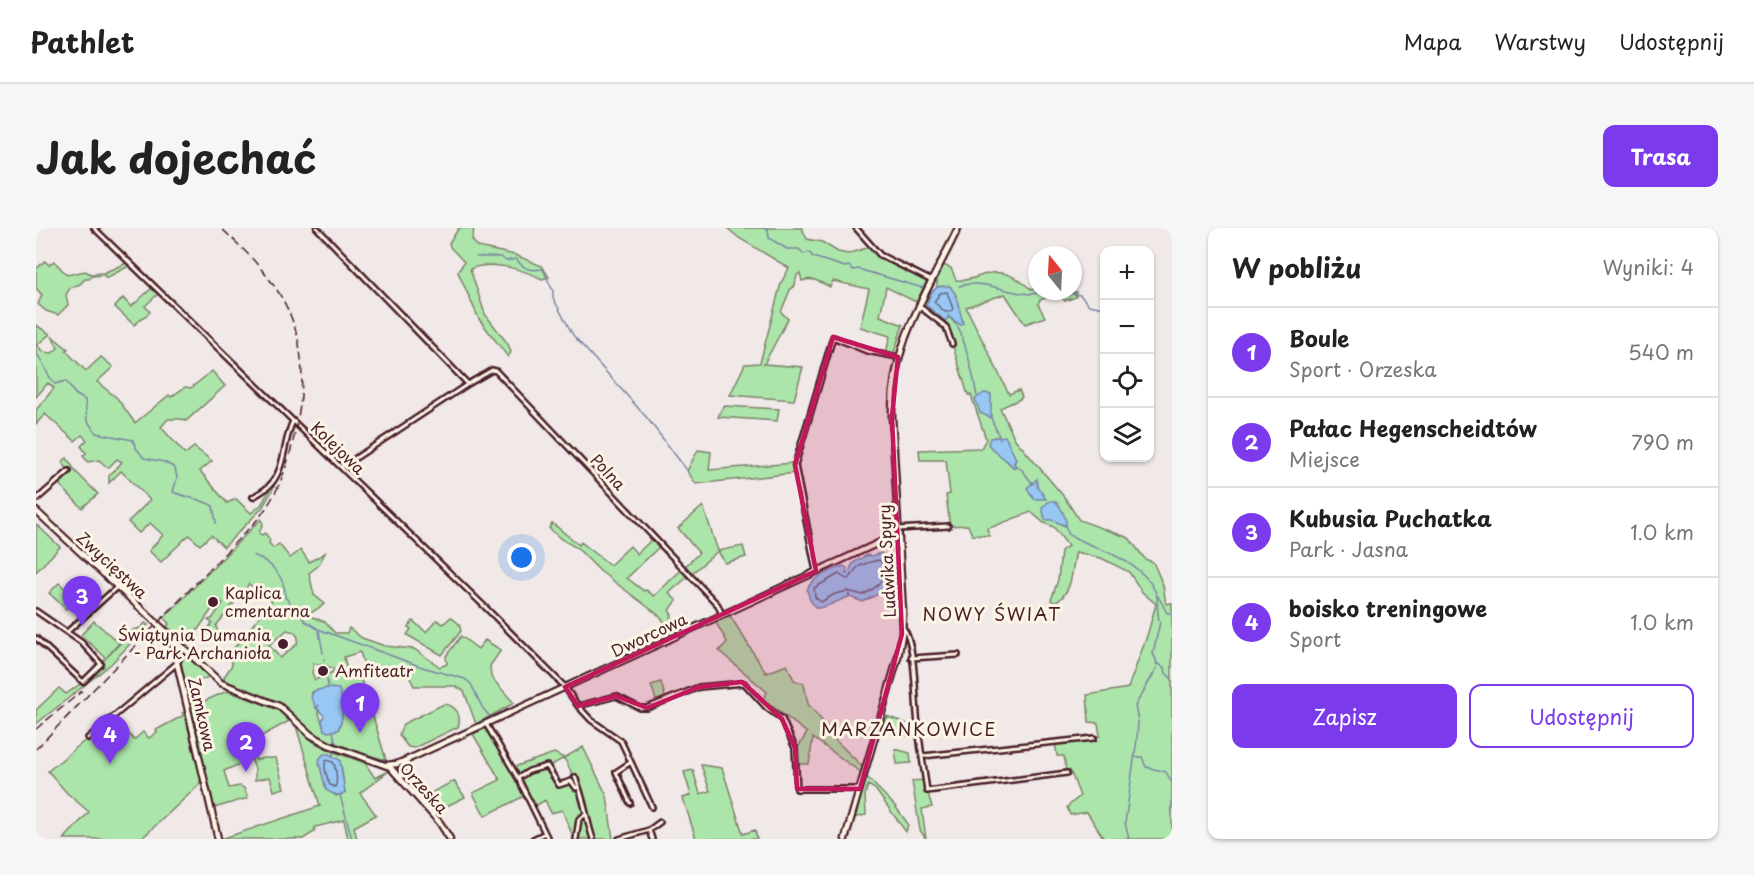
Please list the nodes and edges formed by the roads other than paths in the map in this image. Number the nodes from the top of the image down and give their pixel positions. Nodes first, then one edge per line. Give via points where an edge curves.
1 (94, 228) edge
2 (317, 228) edge
3 (856, 228) edge
4 (958, 228) edge
5 (932, 281) junction
6 (919, 306) junction
7 (952, 344) dead end
8 (898, 357) junction
9 (468, 384) junction
10 (292, 421) junction
11 (342, 467) junction
12 (69, 471) dead end
13 (253, 497) dead end
14 (36, 500) edge
15 (36, 511) edge
16 (948, 526) dead end
17 (898, 532) junction
18 (816, 571) junction
19 (117, 587) junction
20 (36, 611) edge
21 (722, 615) junction
22 (903, 627) junction
23 (68, 632) junction
24 (36, 638) edge
25 (901, 647) junction
26 (179, 649) junction
27 (910, 649) junction
28 (958, 655) dead end
29 (911, 658) junction
30 (178, 664) junction
31 (565, 687) junction
32 (579, 706) junction
33 (486, 724) junction
34 (88, 738) dead end
35 (1094, 738) dead end
36 (922, 756) junction
37 (631, 762) junction
38 (386, 765) junction
39 (400, 766) junction
40 (394, 771) junction
41 (1067, 773) dead end
42 (575, 777) dead end
43 (401, 778) junction
44 (518, 778) junction
45 (579, 787) junction
46 (860, 789) junction
47 (630, 803) dead end
48 (652, 807) dead end
49 (585, 815) junction
50 (660, 822) dead end
51 (649, 830) junction
52 (545, 833) junction
53 (628, 838) edge
54 (218, 839) edge
55 (450, 839) edge
56 (533, 839) edge
57 (548, 839) edge
58 (576, 839) edge
59 (593, 839) edge
60 (619, 839) edge
61 (652, 839) edge
62 (844, 839) edge

1 - 10 street, Kolejowa
2 - 9 street
3 - 5 street via 880,255
4 - 5 street, Ludwika Spyry
5 - 6 street, Ludwika Spyry
6 - 7 street via 946,327
6 - 8 street, Ludwika Spyry
8 - 17 street, Ludwika Spyry via 891,404
8 - 18 street via 867,351 833,337 795,465
9 - 11 street, Polna
9 - 21 street, Polna via 496,371 718,605
10 - 11 street, Kolejowa
10 - 13 street via 282,460 270,486
11 - 31 street, Kolejowa
12 - 14 street
15 - 19 street, Zwycięstwa
16 - 17 street
17 - 18 street, Dworcowa
17 - 22 street, Ludwika Spyry
18 - 21 street, Dworcowa
19 - 23 street
19 - 26 street, Zwycięstwa via 171,636
20 - 23 street
21 - 31 street, Dworcowa
22 - 25 street, Ludwika Spyry
22 - 27 street
23 - 24 street via 92,651 101,664 83,682
25 - 27 street
25 - 46 street, Ludwika Spyry
26 - 30 street, Zamkowa
26 - 38 street, Orzeska via 190,654 221,683 279,706 320,740
27 - 29 street
28 - 29 street
29 - 36 street
30 - 34 street
30 - 54 street, Zamkowa
31 - 32 street
31 - 33 street, Dworcowa
32 - 37 street via 591,720 621,741
32 - 46 street via 616,696 647,708 699,687 744,683 782,719 795,748 798,790
33 - 39 street, Dworcowa
33 - 44 street
35 - 36 street
36 - 41 street via 927,791
37 - 47 street via 616,772
37 - 48 street
38 - 39 street, Dworcowa
38 - 40 street, Orzeska
39 - 40 street
39 - 43 street
40 - 43 street, Orzeska
42 - 45 street
43 - 55 street, Orzeska
44 - 45 street via 547,766 559,785 571,781
44 - 52 street
45 - 49 street
46 - 62 street, Ludwika Spyry
49 - 58 street via 579,819
49 - 59 street
50 - 51 street
51 - 53 street
51 - 61 street
52 - 56 street
52 - 57 street
53 - 60 street

